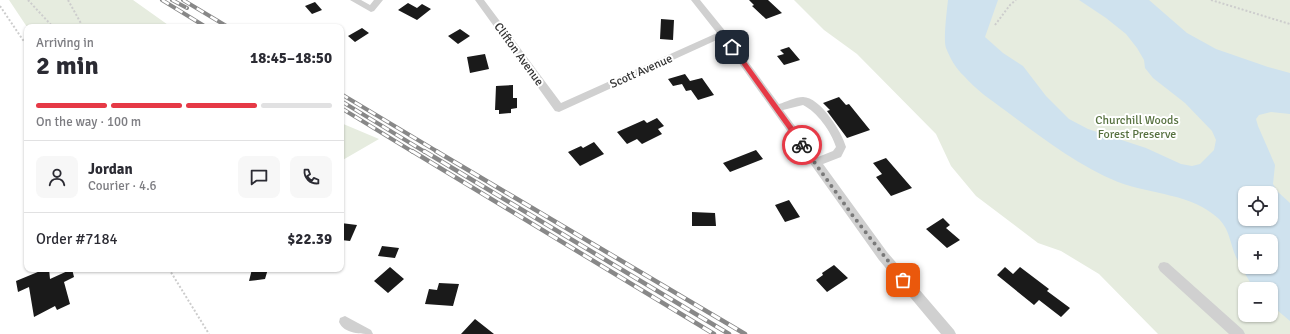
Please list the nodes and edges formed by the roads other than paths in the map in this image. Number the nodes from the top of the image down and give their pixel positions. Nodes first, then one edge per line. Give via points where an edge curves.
1 (354, 0) edge
2 (379, 0) edge
3 (479, 0) edge
4 (695, 0) edge
5 (723, 34) junction
6 (559, 108) joint
7 (776, 108) junction
8 (815, 162) junction
9 (1164, 267) dead end
10 (345, 322) dead end
11 (366, 334) edge
12 (949, 334) edge
13 (1238, 334) edge

1 - 2 street via 371,9
3 - 6 street, Clifton Avenue
4 - 5 street
5 - 6 street, Scott Avenue
5 - 7 street
7 - 8 street
7 - 8 street via 807,102 815,107 839,139 841,147 837,154
8 - 12 street via 884,256
9 - 13 street
10 - 11 street

